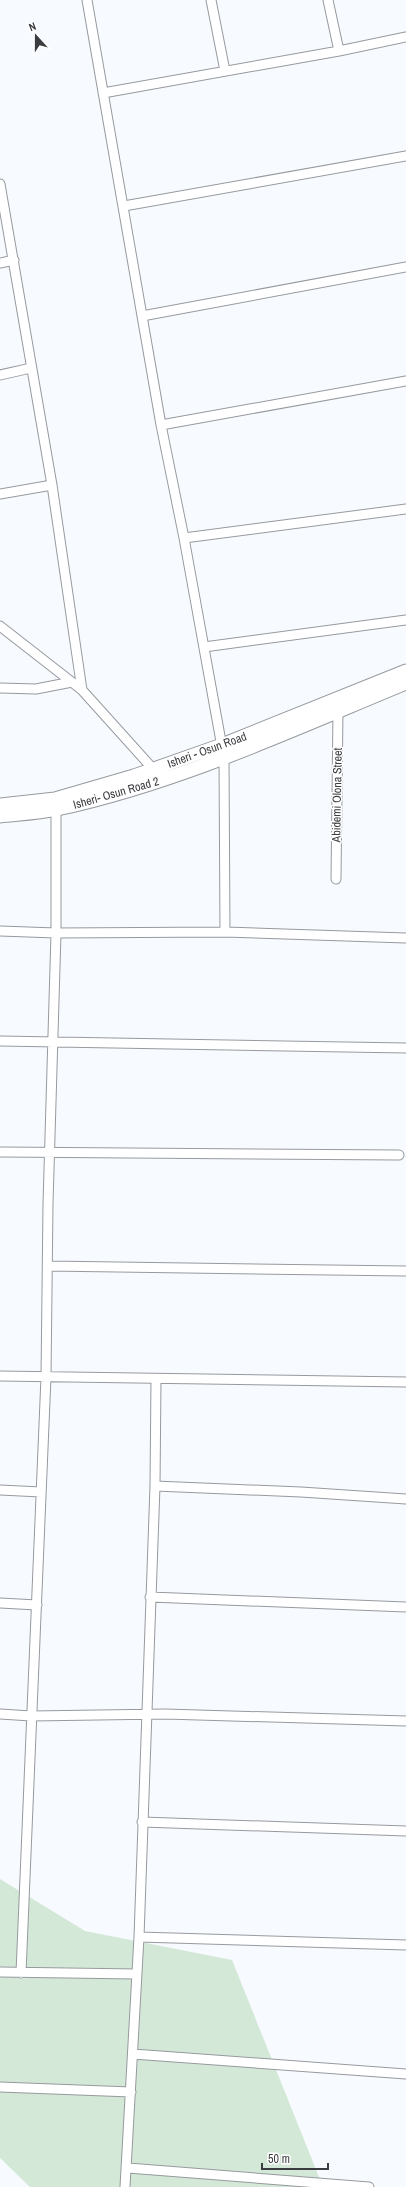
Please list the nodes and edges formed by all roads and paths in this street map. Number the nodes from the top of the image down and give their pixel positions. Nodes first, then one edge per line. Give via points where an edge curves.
1 (87, 0) edge
2 (212, 0) edge
3 (328, 0) edge
4 (406, 37) edge
5 (339, 51) junction
6 (225, 71) junction
7 (103, 94) junction
8 (406, 156) edge
9 (0, 184) edge
10 (124, 206) junction
11 (14, 260) junction
12 (0, 263) edge
13 (406, 267) edge
14 (142, 316) junction
15 (31, 368) junction
16 (0, 376) edge
17 (406, 381) edge
18 (161, 425) junction
19 (52, 485) junction
20 (0, 494) edge
21 (406, 509) edge
22 (184, 538) junction
23 (406, 620) edge
24 (0, 626) edge
25 (204, 647) junction
26 (406, 671) edge
27 (72, 682) junction
28 (406, 683) edge
29 (0, 688) edge
30 (82, 690) junction
31 (338, 711) junction
32 (223, 751) junction
33 (154, 770) junction
34 (0, 805) edge
35 (56, 809) junction
36 (0, 816) edge
37 (336, 879) dead end
38 (0, 931) edge
39 (225, 932) junction
40 (56, 933) junction
41 (406, 938) edge
42 (0, 1041) edge
43 (54, 1041) junction
44 (406, 1048) edge
45 (0, 1152) edge
46 (51, 1152) junction
47 (399, 1155) dead end
48 (48, 1266) junction
49 (406, 1271) edge
50 (0, 1376) edge
51 (46, 1377) junction
52 (156, 1379) junction
53 (406, 1382) edge
54 (155, 1486) junction
55 (0, 1490) edge
56 (41, 1492) junction
57 (406, 1499) edge
58 (150, 1597) junction
59 (0, 1603) edge
60 (37, 1605) junction
61 (406, 1607) edge
62 (0, 1714) edge
63 (146, 1715) junction
64 (31, 1716) junction
65 (406, 1721) edge
66 (142, 1822) junction
67 (406, 1831) edge
68 (139, 1937) junction
69 (406, 1945) edge
70 (0, 1972) edge
71 (21, 1973) junction
72 (136, 1974) junction
73 (133, 2054) junction
74 (406, 2074) edge
75 (0, 2087) edge
76 (131, 2092) junction
77 (128, 2168) junction
78 (125, 2187) edge
79 (369, 2187) edge

1 - 7 street
2 - 6 street
3 - 5 street
4 - 5 street
5 - 6 street
6 - 7 street
7 - 10 street
8 - 10 street
9 - 11 street
10 - 14 street
11 - 12 street
11 - 15 street
13 - 14 street
14 - 18 street
15 - 16 street
15 - 19 street
17 - 18 street
18 - 22 street
19 - 20 street
19 - 30 street
21 - 22 street
22 - 25 street
23 - 25 street
24 - 27 street
25 - 32 street
26 - 32 main road, Isheri - Osun Road
27 - 29 street via 36,689
27 - 30 street
28 - 31 main road, Isheri- Osun Road 2
30 - 33 street
31 - 32 main road, Isheri- Osun Road 2
31 - 37 street, Abidemi Olona Street
32 - 33 main road, Isheri - Osun Road
32 - 35 main road, Isheri- Osun Road 2 via 137,789
32 - 39 street
33 - 34 main road, Isheri - Osun Road via 55,799
35 - 36 main road, Isheri- Osun Road 2
35 - 40 street
38 - 40 street
39 - 40 street
39 - 41 street
40 - 43 street
42 - 43 street
43 - 44 street
43 - 46 street
45 - 46 street
46 - 47 street
46 - 48 street
48 - 49 street
48 - 51 street
50 - 51 street
51 - 52 street
51 - 56 street
52 - 53 street
52 - 54 street
54 - 57 street
54 - 58 street
55 - 56 street
56 - 60 street
58 - 61 street
58 - 63 street
59 - 60 street
60 - 64 street
62 - 64 street
63 - 64 street
63 - 65 street
63 - 66 street
64 - 71 street
66 - 67 street
66 - 68 street
68 - 69 street
68 - 72 street
70 - 71 street
71 - 72 street
72 - 73 street
73 - 74 street
73 - 76 street
75 - 76 street
76 - 77 street
77 - 78 street
77 - 79 street

